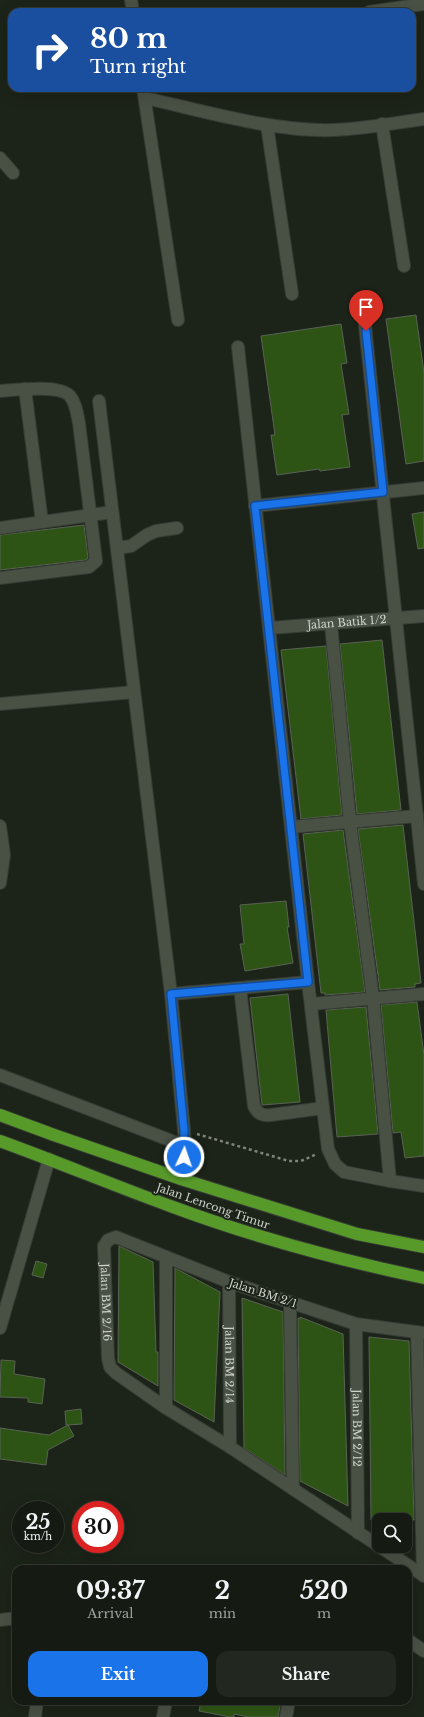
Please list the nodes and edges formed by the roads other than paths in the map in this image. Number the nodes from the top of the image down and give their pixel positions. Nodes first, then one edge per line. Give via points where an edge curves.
1 (424, 4) edge
2 (396, 8) edge
3 (144, 93) edge
4 (424, 119) edge
5 (382, 124) junction
6 (267, 125) junction
7 (0, 158) edge
8 (13, 173) dead end
9 (404, 266) dead end
10 (292, 294) dead end
11 (364, 316) dead end
12 (178, 320) dead end
13 (238, 347) dead end
14 (25, 389) junction
15 (0, 391) edge
16 (99, 400) dead end
17 (424, 488) edge
18 (383, 492) junction
19 (255, 506) junction
20 (112, 512) junction
21 (90, 515) junction
22 (42, 522) junction
23 (0, 528) edge
24 (177, 528) dead end
25 (117, 548) junction
26 (0, 578) edge
27 (424, 616) edge
28 (397, 619) junction
29 (331, 624) junction
30 (270, 628) junction
31 (134, 692) junction
32 (0, 704) edge
33 (417, 816) junction
34 (350, 822) junction
35 (0, 826) edge
36 (291, 827) junction
37 (423, 870) edge
38 (0, 883) edge
39 (424, 884) edge
40 (308, 982) junction
41 (240, 988) junction
42 (171, 994) junction
43 (424, 994) edge
44 (373, 998) junction
45 (311, 1004) junction
46 (0, 1075) edge
47 (323, 1108) junction
48 (0, 1115) edge
49 (0, 1141) edge
50 (185, 1146) junction
51 (48, 1159) junction
52 (181, 1179) junction
53 (390, 1181) junction
54 (424, 1186) edge
55 (108, 1240) joint
56 (424, 1247) edge
57 (166, 1257) junction
58 (424, 1278) edge
59 (229, 1282) junction
60 (290, 1302) junction
61 (356, 1324) junction
62 (0, 1328) edge
63 (420, 1333) edge
64 (166, 1408) junction
65 (230, 1448) junction
66 (293, 1489) junction
67 (358, 1533) junction
68 (406, 1565) edge
69 (412, 1569) edge
70 (423, 1576) edge
71 (12, 1618) edge
72 (0, 1620) edge
73 (412, 1643) edge
74 (424, 1651) edge
75 (36, 1705) edge
76 (165, 1705) edge
77 (288, 1705) edge
78 (35, 1717) edge
79 (163, 1717) edge
80 (286, 1717) edge

1 - 2 street
3 - 6 street
3 - 12 street
4 - 5 street
5 - 6 street via 333,130
5 - 9 street
6 - 10 street
7 - 8 street
11 - 18 street
13 - 19 street
14 - 15 street
14 - 21 street via 61,391 70,396 74,403 79,423
14 - 22 street
16 - 20 street
17 - 18 street
18 - 19 street
18 - 28 street
19 - 30 street
20 - 21 street
20 - 25 street
21 - 22 street
21 - 26 street via 96,561 94,564 89,567
22 - 23 street
24 - 25 street via 156,531 131,546
25 - 31 street
27 - 28 street, Jalan Batik 1/2
28 - 29 street, Jalan Batik 1/2
28 - 33 street
29 - 30 street, Jalan Batik 1/2
29 - 34 street
30 - 36 street
31 - 32 street
31 - 42 street
33 - 34 street
33 - 37 street
34 - 36 street
34 - 44 street
35 - 38 street via 4,855
36 - 40 street
37 - 39 street
40 - 41 street
40 - 45 street
41 - 42 street
41 - 47 street via 254,1106 258,1113 271,1115
42 - 50 street
43 - 44 street
44 - 45 street
44 - 53 street
45 - 47 street
46 - 50 street
47 - 53 street via 328,1149 335,1164 344,1172
48 - 52 highway, Jalan Lencong Timur
49 - 51 highway, Jalan Lencong Timur
50 - 52 street
51 - 58 highway, Jalan Lencong Timur via 174,1207 263,1237 375,1268
51 - 62 street
52 - 56 highway, Jalan Lencong Timur via 357,1234
53 - 54 street
55 - 57 street, Jalan BM 2/1 via 116,1237
55 - 64 street, Jalan BM 2/16 via 104,1246 110,1366
57 - 59 street, Jalan BM 2/1
57 - 64 street
59 - 60 street, Jalan BM 2/1
59 - 65 street, Jalan BM 2/14
60 - 61 street, Jalan BM 2/1
60 - 66 street
61 - 63 street, Jalan BM 2/1
61 - 67 street, Jalan BM 2/12
63 - 70 street
64 - 65 street
65 - 66 street
66 - 67 street
67 - 68 street
69 - 70 street
71 - 72 street
73 - 74 street
75 - 78 street
76 - 79 street
77 - 80 street

